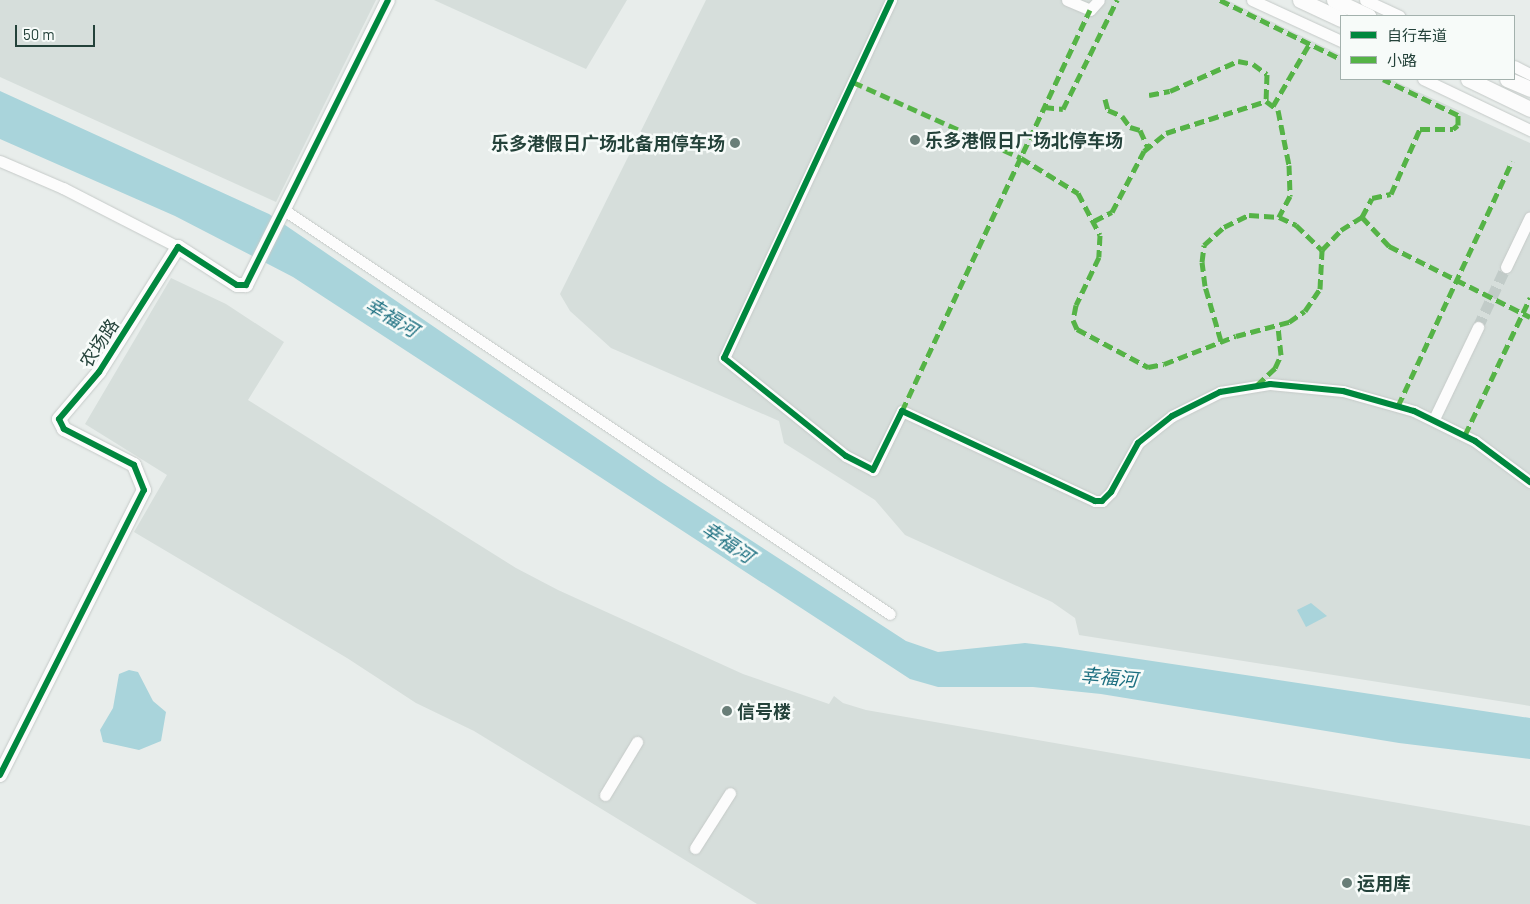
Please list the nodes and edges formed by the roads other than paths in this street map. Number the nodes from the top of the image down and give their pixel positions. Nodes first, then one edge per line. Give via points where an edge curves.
1 (388, 0) edge
2 (891, 0) edge
3 (1067, 0) edge
4 (1099, 0) edge
5 (1252, 0) edge
6 (1300, 0) edge
7 (1334, 0) edge
8 (1365, 0) edge
9 (1366, 15) edge
10 (1398, 15) edge
11 (1340, 19) edge
12 (1340, 41) edge
13 (1515, 66) edge
14 (1530, 74) edge
15 (1425, 80) edge
16 (1470, 80) edge
17 (1509, 80) edge
18 (1530, 89) edge
19 (1530, 109) edge
20 (1530, 130) edge
21 (0, 161) edge
22 (283, 212) junction
23 (1530, 216) edge
24 (178, 247) junction
25 (1506, 267) tunnel mouth
26 (1478, 327) tunnel mouth
27 (1434, 419) junction
28 (1530, 482) edge
29 (890, 614) dead end
30 (637, 742) dead end
31 (0, 775) edge
32 (730, 793) dead end
33 (605, 795) dead end
34 (695, 848) dead end

1 - 22 street
2 - 27 street via 724,358 846,456 873,470 902,411 1095,501 1102,501 1111,492 1138,443 1172,416 1220,392 1270,384 1305,386 1371,398
3 - 4 street via 1090,10
5 - 12 street
6 - 11 main road
7 - 9 main road
8 - 10 street
13 - 14 street
15 - 20 street
16 - 19 main road
17 - 18 main road
21 - 24 street via 64,188
22 - 24 street via 256,271 246,285 237,285
22 - 29 street
23 - 25 street
24 - 31 street, 农场路 via 98,372 59,419 64,429 134,465 144,490
26 - 27 street
27 - 28 street via 1475,441
30 - 33 street
32 - 34 street

